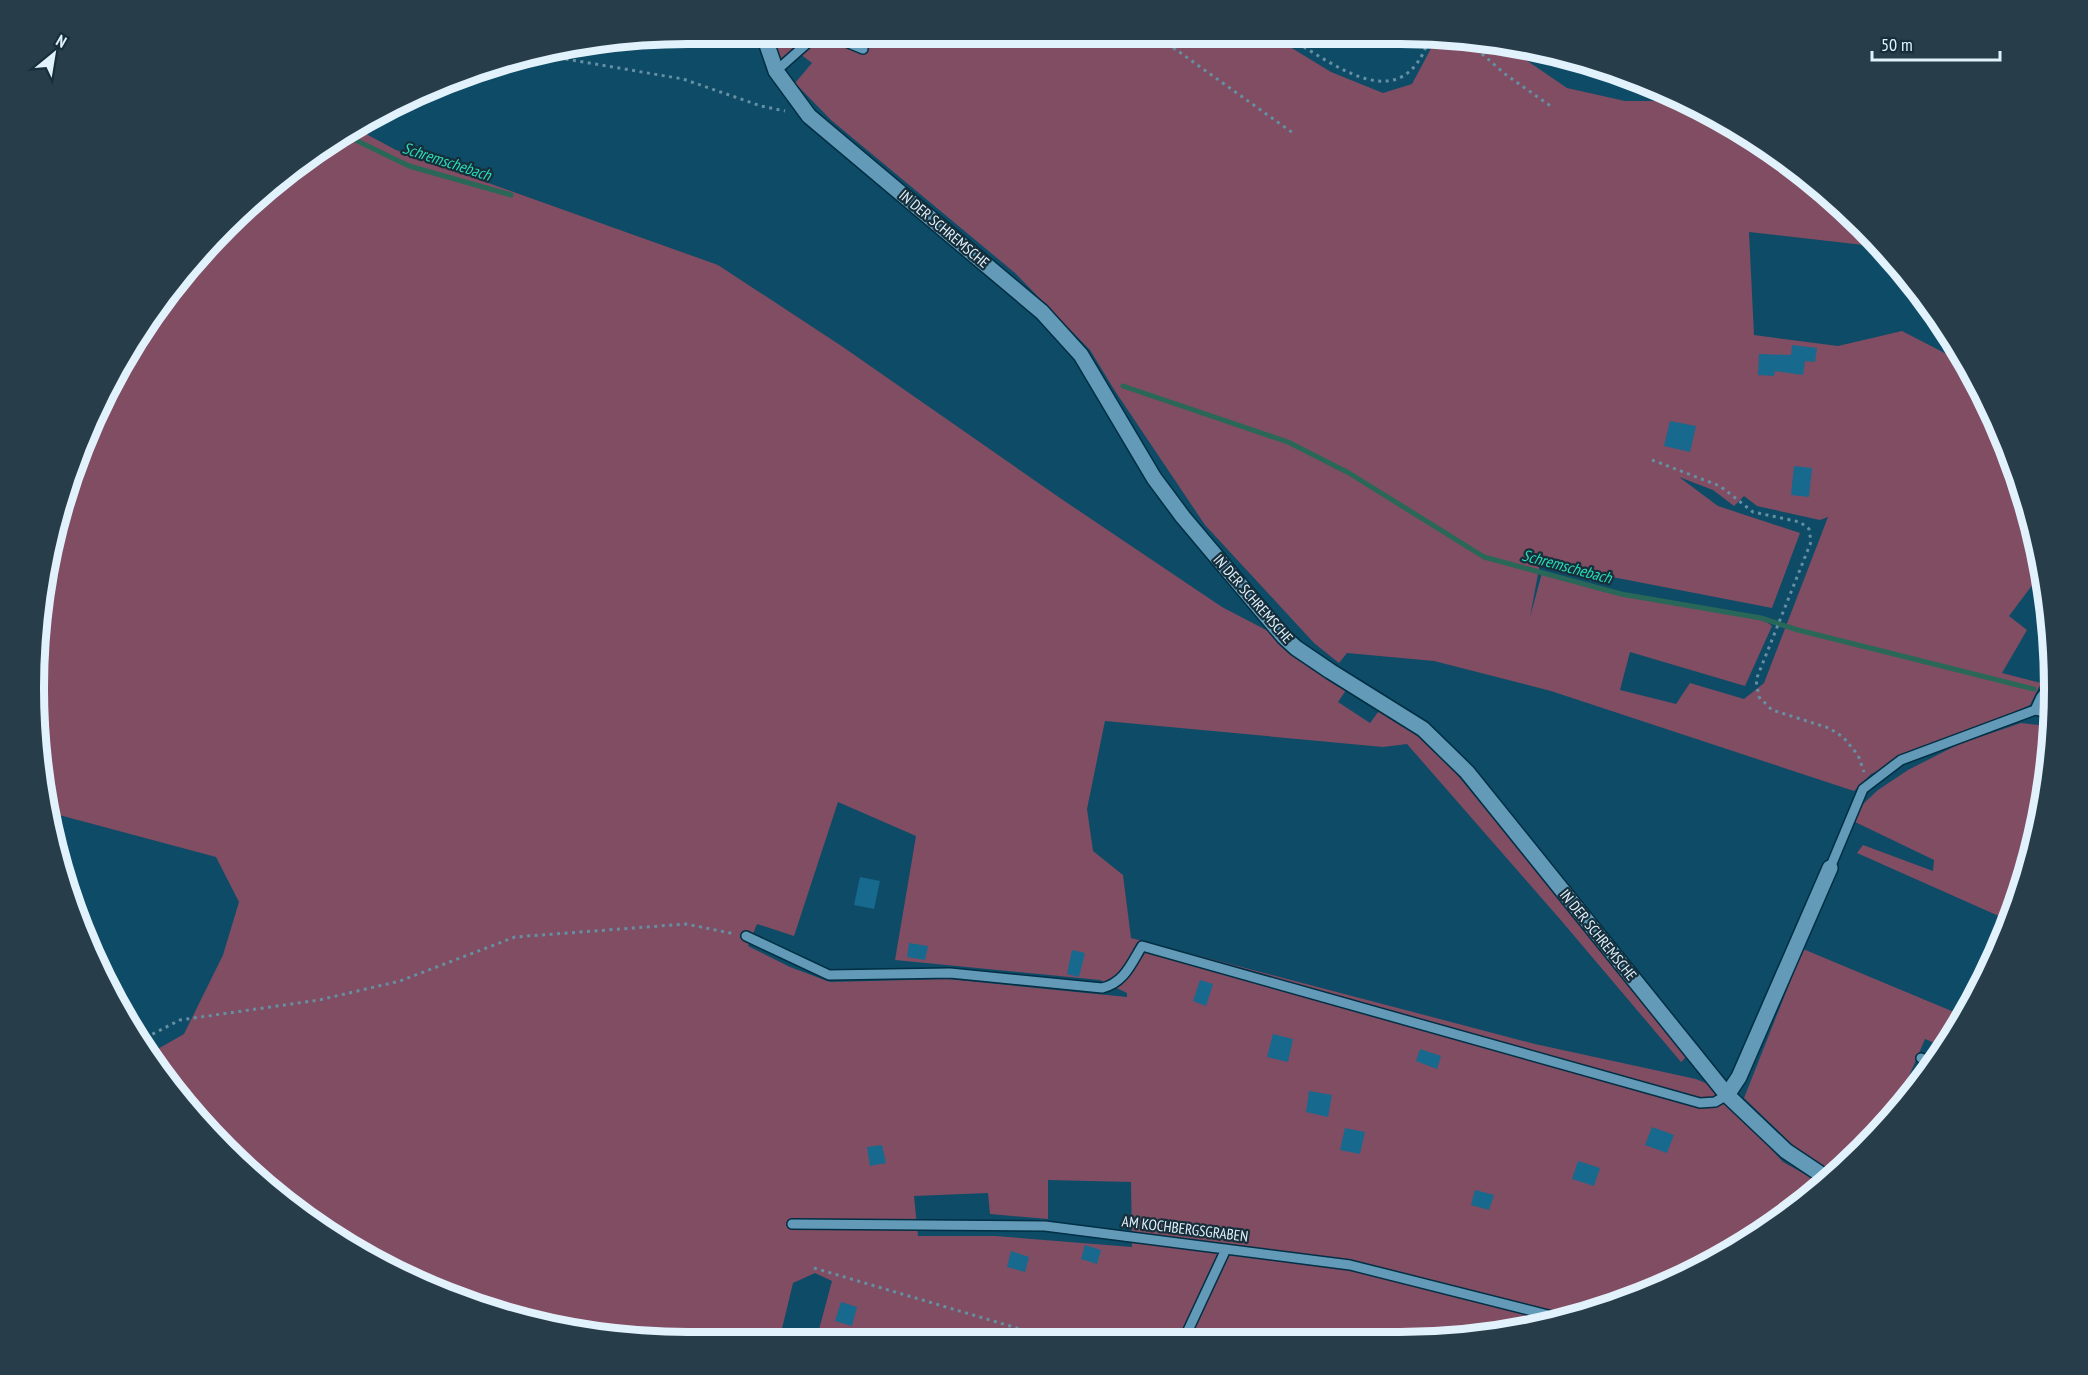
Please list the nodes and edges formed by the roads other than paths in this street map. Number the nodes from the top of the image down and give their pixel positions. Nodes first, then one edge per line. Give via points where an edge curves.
1 (767, 44) edge
2 (806, 44) edge
3 (851, 44) edge
4 (863, 49) dead end
5 (776, 71) junction
6 (2044, 693) edge
7 (2035, 710) junction
8 (2043, 712) edge
9 (1830, 868) joint
10 (746, 936) road end
11 (1921, 1058) dead end
12 (1926, 1060) edge
13 (1727, 1095) junction
14 (1822, 1175) edge
15 (792, 1224) dead end
16 (1226, 1249) junction
17 (1546, 1315) edge
18 (1187, 1332) edge

1 - 5 street, IN DER SCHREMSCHE
2 - 5 lane
3 - 4 lane
5 - 13 street, IN DER SCHREMSCHE via 809,116 1042,312 1081,356 1154,478 1284,637 1313,660 1423,729 1467,772
6 - 7 lane
7 - 8 lane
7 - 9 lane via 1901,760 1863,789
9 - 13 street via 1739,1077
10 - 13 lane via 829,975 950,973 1102,988 1123,978 1142,946 1700,1102 1715,1102
11 - 12 lane
13 - 14 street, IN DER SCHREMSCHE via 1786,1151
15 - 16 lane, AM KOCHBERGSGRABEN via 1045,1226
16 - 17 lane, AM KOCHBERGSGRABEN via 1350,1265
16 - 18 lane

